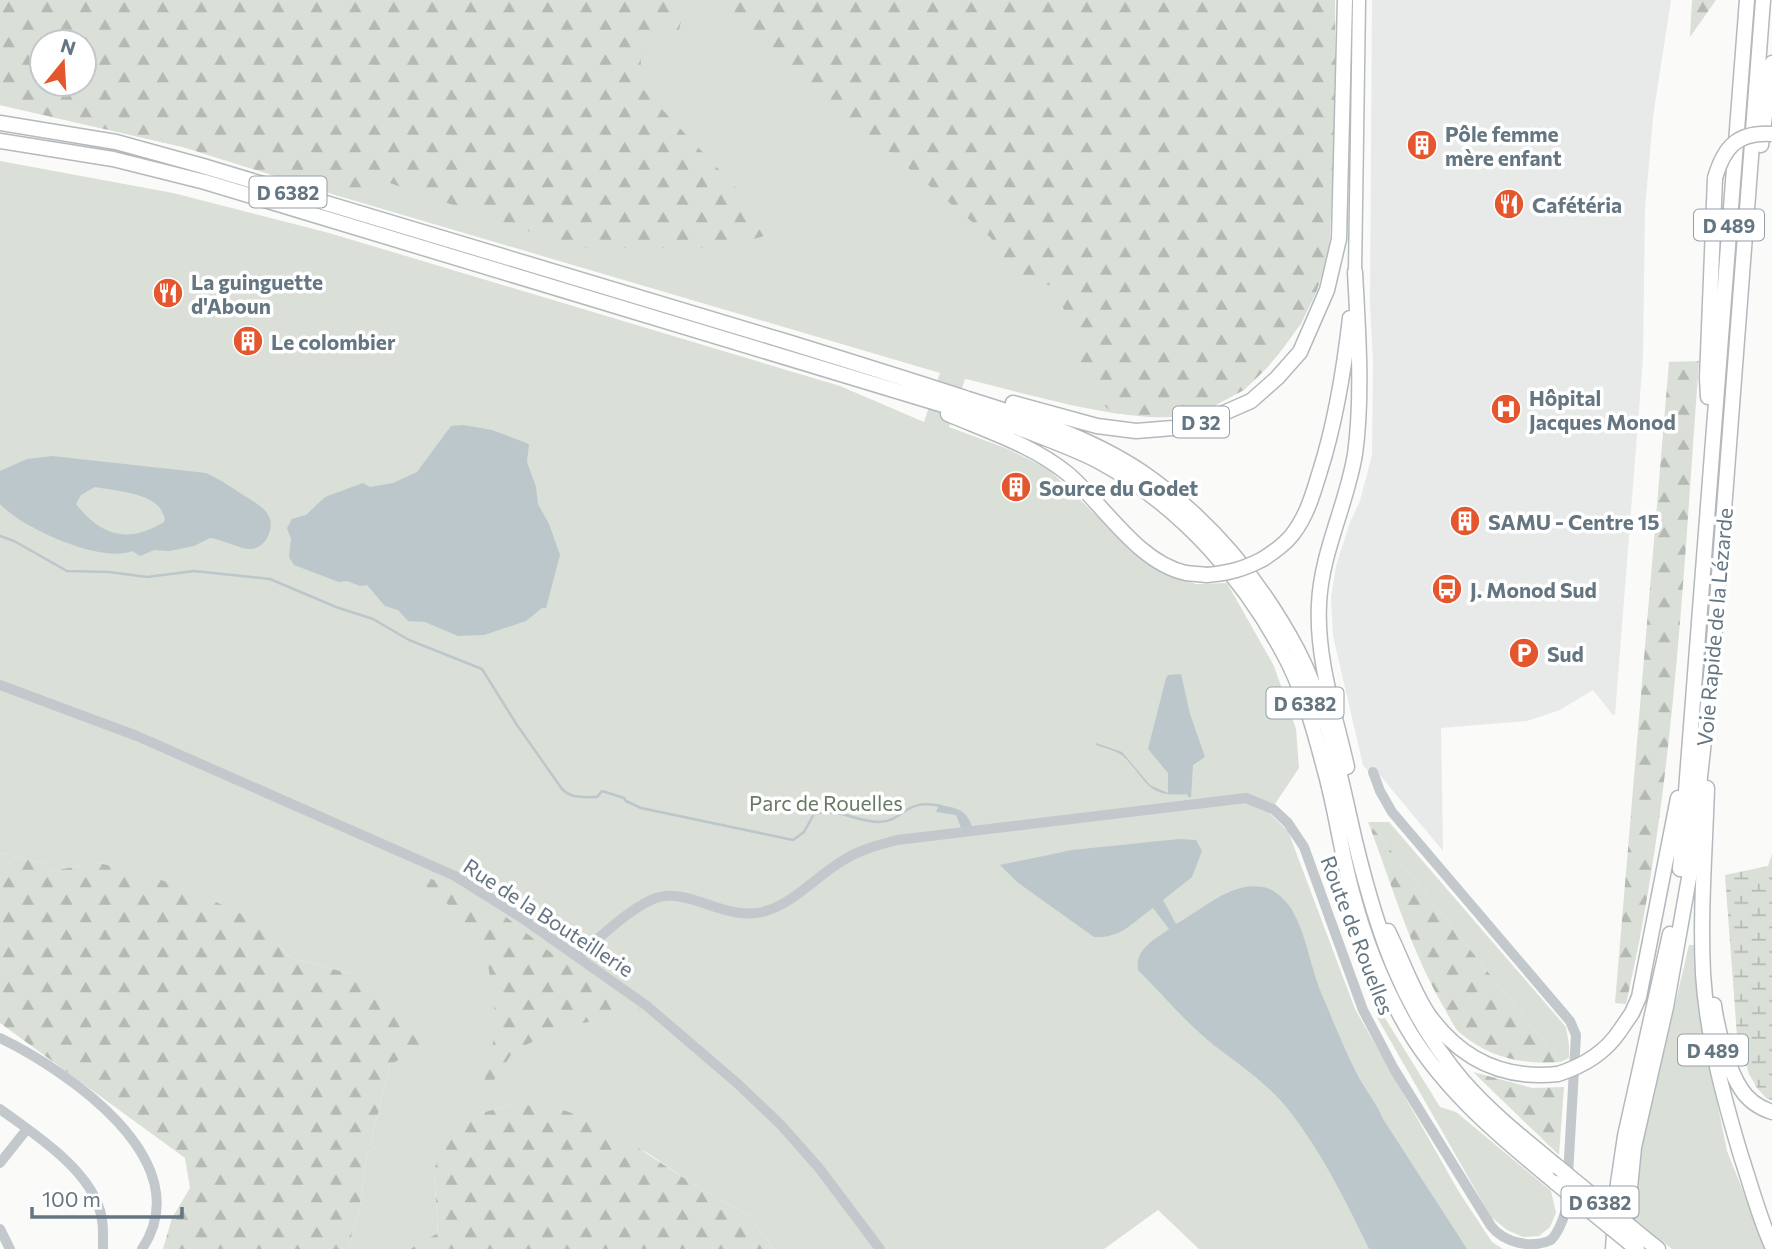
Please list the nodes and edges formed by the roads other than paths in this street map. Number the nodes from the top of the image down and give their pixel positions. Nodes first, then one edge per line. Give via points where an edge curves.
1 (1345, 0) edge
2 (1359, 0) edge
3 (1747, 0) edge
4 (1763, 0) edge
5 (1772, 63) edge
6 (0, 123) edge
7 (1772, 134) edge
8 (0, 141) edge
9 (1355, 272) junction
10 (1738, 327) junction
11 (889, 373) junction
12 (879, 385) junction
13 (1711, 450) junction
14 (1712, 667) junction
15 (0, 685) edge
16 (1689, 755) junction
17 (1373, 772) dead end
18 (1366, 884) junction
19 (1703, 891) junction
20 (578, 956) junction
21 (0, 1038) edge
22 (0, 1110) edge
23 (1772, 1112) edge
24 (27, 1129) junction
25 (0, 1163) edge
26 (0, 1229) edge
27 (1640, 1243) edge
28 (1772, 1246) edge
29 (10, 1249) edge
30 (103, 1249) edge
31 (142, 1249) edge
32 (880, 1249) edge
33 (1613, 1249) edge
34 (1624, 1249) edge
35 (1658, 1249) edge

1 - 11 highway, D 32 via 1339,239 1327,290 1300,352 1251,401 1210,419 1136,431 1097,426
2 - 9 main road
3 - 13 highway, Voie Rapide de la Lézarde / D 489
4 - 10 highway, Voie Rapide de la Lézarde / D 489
5 - 10 highway
6 - 11 highway, D 6382 via 116,142 203,166
7 - 13 highway, bridge via 1745,136 1730,146 1715,178 1707,377
8 - 12 highway, D 6382 via 113,159 205,182
9 - 12 highway, bridge via 1339,401 1311,500 1291,537 1277,550 1230,573 1185,573 1167,566 1147,554 1068,475 1041,456
9 - 18 highway via 1355,451 1324,568 1318,620
10 - 14 highway, Voie Rapide de la Lézarde / D 489
11 - 18 highway, D 6382 via 1031,418 1102,448 1174,496 1227,546 1271,603 1305,668 1324,719
12 - 27 highway, D 6382, bridge via 1017,427 1098,461 1166,506 1218,559 1258,610 1308,709 1354,900 1378,969 1402,1019 1455,1092 1502,1138
13 - 16 highway, Voie Rapide de la Lézarde / D 489
14 - 19 highway, D 489
14 - 34 highway, Voie Rapide de la Lézarde / D 489 via 1689,878 1669,996 1634,1147
15 - 20 street, Rue de la Bouteillerie via 137,736 455,876
16 - 18 highway, bridge via 1639,997 1606,1048 1558,1074 1518,1075 1498,1069 1473,1058 1448,1038 1427,1012
16 - 33 highway, Voie Rapide de la Lézarde / D 489 via 1677,895 1625,1136
17 - 20 street, Route de Rouelles via 1392,812 1563,1012 1576,1035 1566,1210 1555,1235 1543,1246 1516,1246 1492,1226 1394,1069 1363,1010 1304,848 1289,823 1273,809 1246,797 897,840 843,860 779,906 763,912 733,913 670,896 652,899
18 - 27 highway, D 6382, bridge via 1392,966 1429,1035 1464,1082
19 - 23 highway via 1721,1036 1740,1088
19 - 28 highway, D 489 via 1703,973 1710,1035 1730,1119
20 - 32 street, Rue de la Bouteillerie via 673,1027 781,1125
21 - 31 street via 67,1078 140,1149 155,1186 156,1208
22 - 24 street
24 - 25 street
24 - 30 street via 58,1153 93,1193 103,1224
26 - 29 street
27 - 35 highway, D 6382

